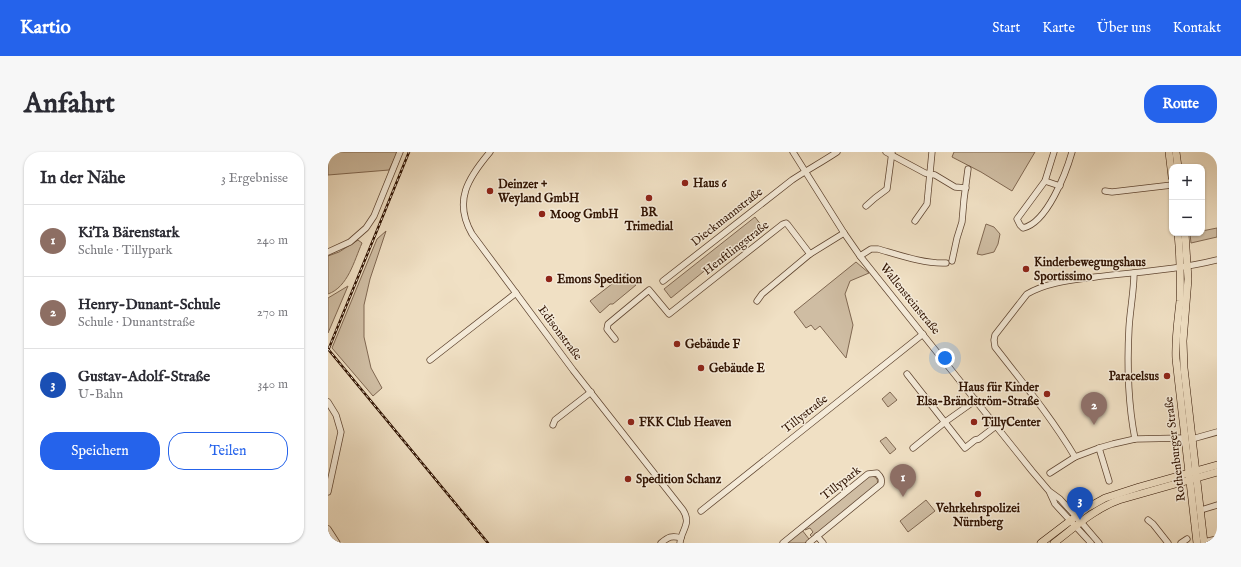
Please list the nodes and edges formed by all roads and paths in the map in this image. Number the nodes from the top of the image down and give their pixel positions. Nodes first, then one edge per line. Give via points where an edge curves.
1 (400, 152) edge
2 (490, 152) edge
3 (792, 152) edge
4 (836, 152) edge
5 (932, 152) edge
6 (1054, 152) edge
7 (1072, 152) edge
8 (1169, 152) edge
9 (1176, 152) edge
10 (890, 153) edge
11 (1170, 164) edge
12 (1178, 164) edge
13 (968, 169) dead end
14 (805, 171) junction
15 (929, 174) junction
16 (1045, 181) junction
17 (1169, 185) edge
18 (1060, 186) junction
19 (966, 188) junction
20 (1105, 191) dead end
21 (866, 206) dead end
22 (915, 220) dead end
23 (844, 233) junction
24 (1179, 236) edge
25 (1185, 236) edge
26 (328, 252) edge
27 (810, 254) junction
28 (860, 256) junction
29 (1217, 260) edge
30 (952, 261) dead end
31 (946, 262) dead end
32 (1184, 267) junction
33 (1134, 273) junction
34 (663, 281) dead end
35 (516, 293) junction
36 (757, 301) dead end
37 (923, 334) junction
38 (615, 339) dead end
39 (430, 360) dead end
40 (907, 374) dead end
41 (591, 392) junction
42 (976, 400) junction
43 (328, 402) edge
44 (945, 422) junction
45 (553, 425) dead end
46 (996, 426) junction
47 (1217, 432) edge
48 (1188, 438) junction
49 (1135, 439) junction
50 (913, 448) dead end
51 (1099, 448) junction
52 (1075, 457) junction
53 (1217, 465) edge
54 (1217, 472) edge
55 (1050, 474) dead end
56 (1193, 476) junction
57 (1109, 481) dead end
58 (328, 492) edge
59 (1217, 505) edge
60 (1201, 510) junction
61 (701, 511) dead end
62 (1148, 520) dead end
63 (1076, 521) junction
64 (328, 529) edge
65 (817, 536) junction
66 (1187, 539) dead end
67 (1217, 539) edge
68 (680, 540) edge
69 (337, 543) edge
70 (661, 543) edge
71 (783, 543) edge
72 (808, 543) edge
73 (823, 543) edge
74 (1041, 543) edge
75 (1054, 543) edge
76 (1091, 543) edge
77 (1099, 543) edge
78 (1168, 543) edge
79 (1181, 543) edge
80 (1202, 543) edge

1 - 26 street via 374,216 366,228 350,242
2 - 35 street, Edisonstraße via 466,190 463,199 464,215 472,234
3 - 14 street, Wallensteinstraße
4 - 14 street, Dieckmannstraße
5 - 15 street
6 - 16 street
7 - 18 street
8 - 11 main road
9 - 12 main road
10 - 15 street
10 - 21 street via 887,189
13 - 19 street
14 - 23 street, Wallensteinstraße
14 - 34 street, Dieckmannstraße
15 - 19 street via 955,187
15 - 22 street via 927,204
16 - 18 street
16 - 18 street via 1017,219 1023,228 1028,227 1041,215
17 - 20 street
19 - 30 street via 962,222
23 - 27 street
23 - 28 street, Wallensteinstraße
24 - 32 main road, Rothenburger Straße
25 - 32 main road, Rothenburger Straße
27 - 36 street
27 - 38 street, Henftlingstraße via 788,224 783,224 669,314 649,290 608,324 607,329
28 - 31 street via 871,249 878,249 900,256 938,263
28 - 37 street, Wallensteinstraße
29 - 32 street
32 - 33 street
32 - 48 main road, Rothenburger Straße via 1187,297 1183,353
33 - 49 street via 1128,369
33 - 52 street via 1064,282 1033,291 1027,294 995,335 995,347 1047,413
35 - 39 street
35 - 41 street, Edisonstraße
37 - 42 street, Wallensteinstraße
37 - 61 street, Tillystraße
40 - 44 street
41 - 45 street via 555,420
41 - 68 street, Edisonstraße via 683,510 687,524
42 - 44 street
42 - 46 street, Wallensteinstraße
43 - 58 street via 336,415 340,432
44 - 46 street via 965,448
44 - 50 street
46 - 63 street, Wallensteinstraße via 1049,491 1055,504
47 - 48 street
48 - 49 street
48 - 56 main road, Rothenburger Straße
49 - 51 street
51 - 52 street
51 - 57 street
52 - 55 street
53 - 56 main road
54 - 56 main road
56 - 60 main road, Rothenburger Straße
56 - 63 main road via 1114,502
56 - 80 main road, Rothenburger Straße
59 - 60 street
60 - 80 main road, Rothenburger Straße
62 - 78 street
63 - 74 main road
63 - 75 main road
63 - 76 street, Wallensteinstraße
63 - 77 street, Wallensteinstraße
64 - 69 street
65 - 71 street, Tillypark via 881,484 880,476 877,473 868,474
65 - 72 street, Tillypark
65 - 73 street
66 - 79 street
67 - 80 street
68 - 70 street via 673,536

